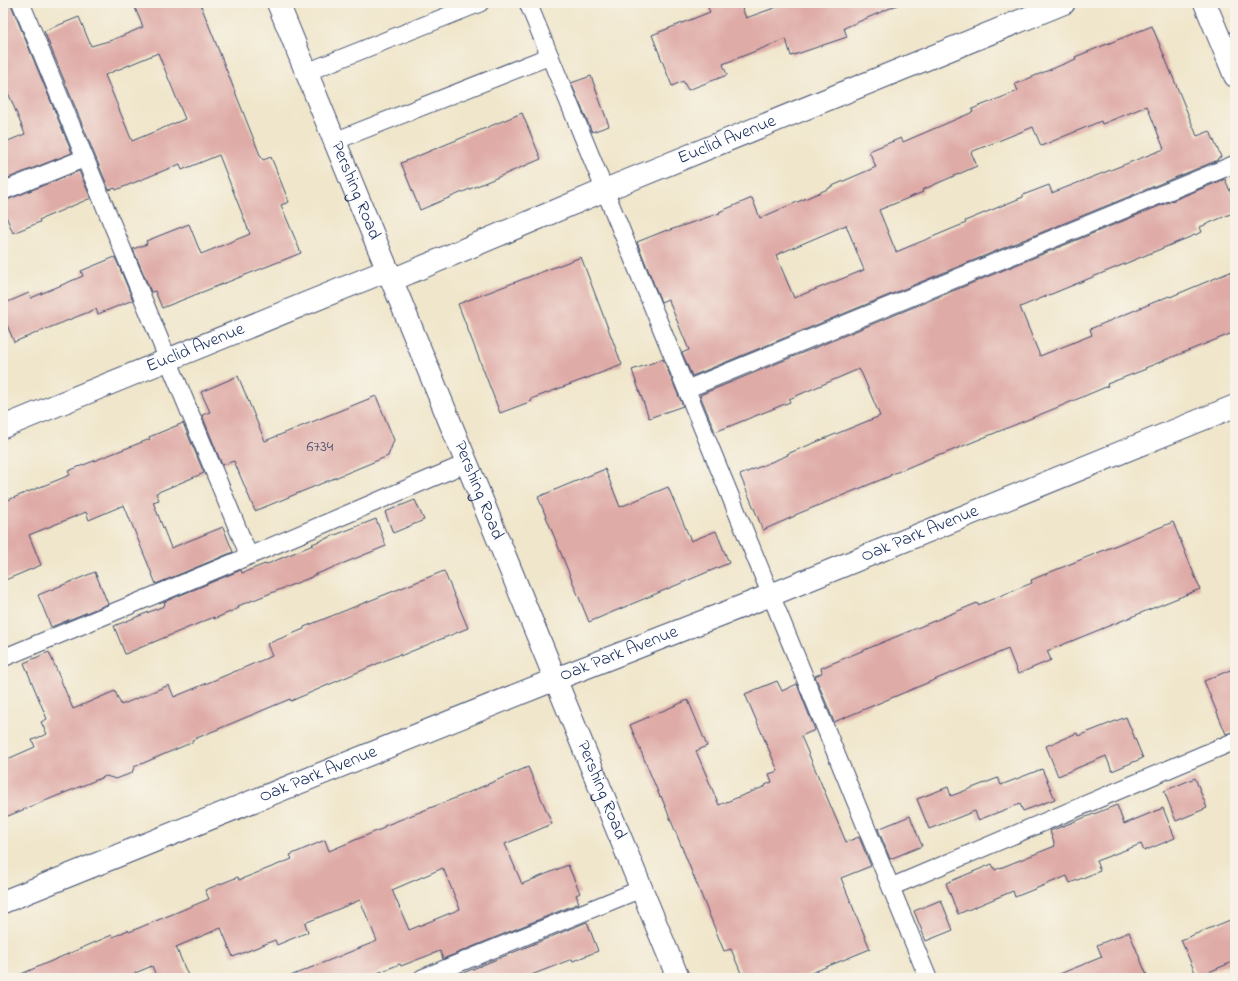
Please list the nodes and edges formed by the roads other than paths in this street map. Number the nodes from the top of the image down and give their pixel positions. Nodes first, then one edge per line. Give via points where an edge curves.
1 (21, 3) edge
2 (278, 3) edge
3 (480, 3) edge
4 (528, 3) edge
5 (1064, 3) edge
6 (1205, 3) edge
7 (550, 56) junction
8 (307, 72) junction
9 (1235, 76) edge
10 (335, 141) junction
11 (85, 158) junction
12 (1235, 164) edge
13 (605, 190) junction
14 (3, 191) edge
15 (390, 275) junction
16 (168, 360) junction
17 (687, 389) junction
18 (1235, 406) edge
19 (3, 427) edge
20 (467, 463) junction
21 (249, 556) junction
22 (771, 595) junction
23 (3, 658) edge
24 (556, 679) junction
25 (1235, 741) edge
26 (891, 887) junction
27 (642, 889) junction
28 (3, 902) edge
29 (422, 978) edge
30 (678, 978) edge
31 (928, 978) edge

1 - 11 lane
2 - 8 street, Pershing Road
3 - 8 lane
4 - 7 lane
5 - 13 street, Euclid Avenue
6 - 9 street
7 - 10 lane
7 - 13 lane
8 - 10 street, Pershing Road
10 - 15 street, Pershing Road
11 - 14 lane
11 - 16 lane
12 - 17 lane
13 - 15 street, Euclid Avenue
13 - 17 lane
15 - 16 street, Euclid Avenue
15 - 20 street, Pershing Road
16 - 19 street, Euclid Avenue
16 - 21 lane
17 - 22 lane
18 - 22 street, Oak Park Avenue
20 - 21 lane
20 - 24 street, Pershing Road
21 - 23 lane
22 - 24 street, Oak Park Avenue
22 - 26 lane
24 - 27 street, Pershing Road
24 - 28 street, Oak Park Avenue
25 - 26 lane
26 - 31 lane
27 - 29 lane
27 - 30 street, Pershing Road

